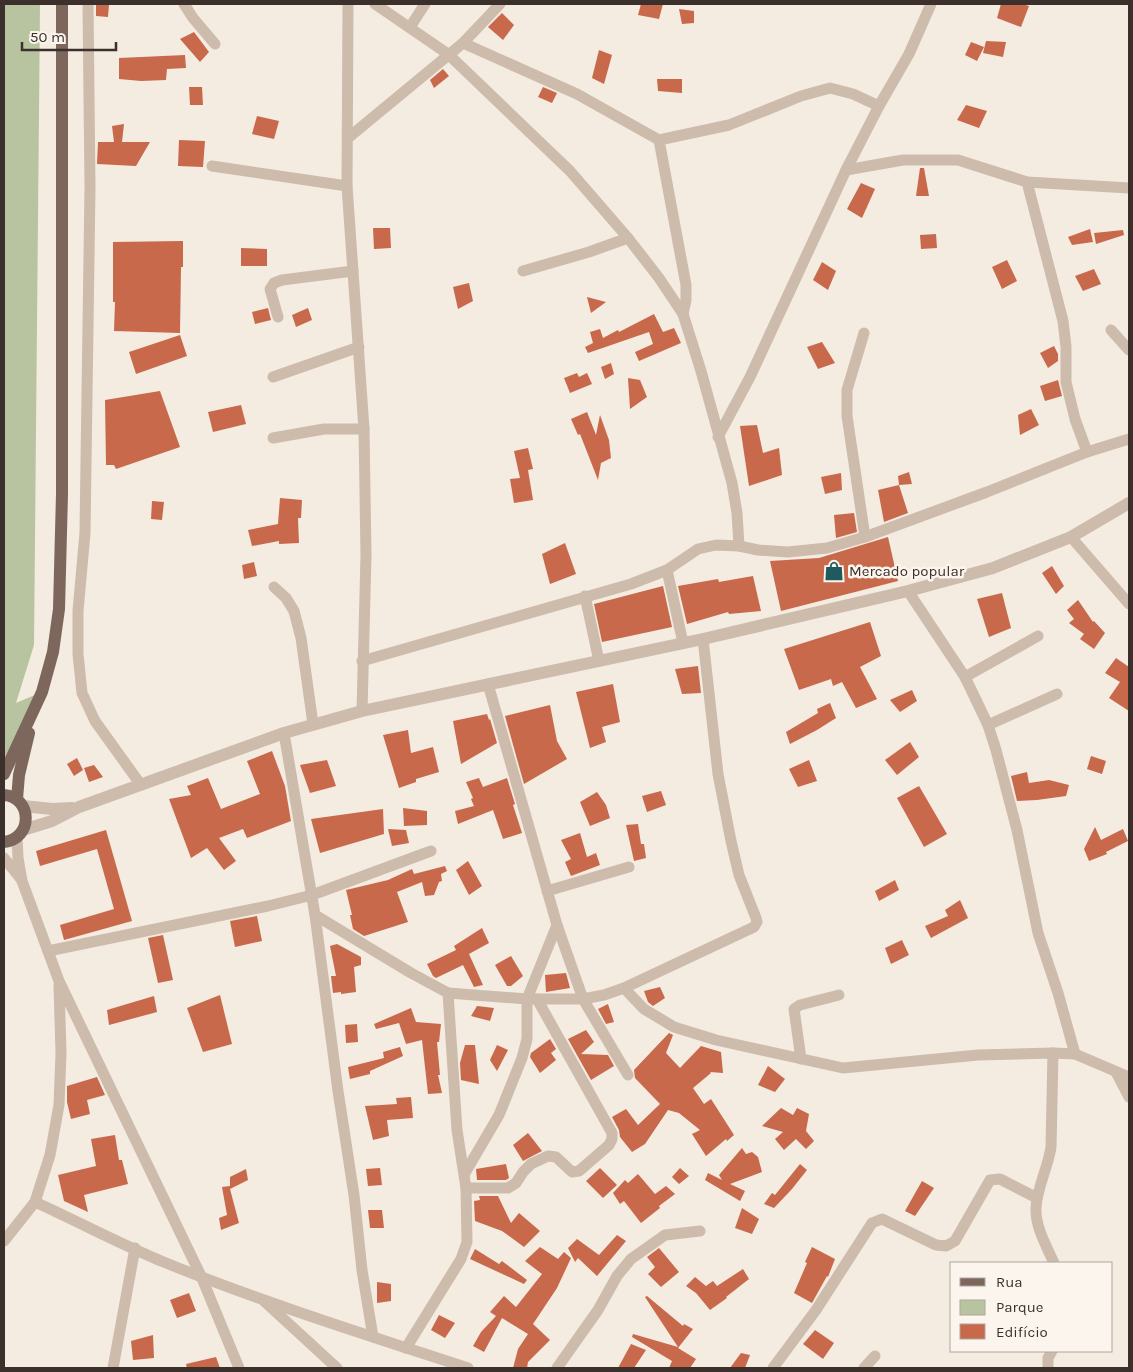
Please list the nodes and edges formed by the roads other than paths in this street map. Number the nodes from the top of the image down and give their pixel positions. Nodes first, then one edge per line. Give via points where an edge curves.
1 (62, 4) edge
2 (88, 4) edge
3 (184, 4) edge
4 (348, 4) edge
5 (375, 4) edge
6 (425, 4) edge
7 (500, 4) edge
8 (931, 4) edge
9 (410, 27) junction
10 (462, 42) junction
11 (215, 44) dead end
12 (448, 54) junction
13 (879, 106) junction
14 (348, 138) junction
15 (659, 140) junction
16 (212, 166) dead end
17 (846, 170) junction
18 (1027, 182) junction
19 (347, 186) junction
20 (1129, 188) edge
21 (628, 238) junction
22 (353, 271) junction
23 (523, 271) dead end
24 (683, 314) junction
25 (278, 317) dead end
26 (1111, 330) dead end
27 (864, 332) dead end
28 (359, 347) junction
29 (1129, 350) edge
30 (273, 378) dead end
31 (364, 429) junction
32 (718, 437) junction
33 (273, 438) dead end
34 (1129, 439) edge
35 (1087, 452) junction
36 (1129, 503) edge
37 (864, 537) junction
38 (1070, 537) junction
39 (739, 546) junction
40 (668, 570) junction
41 (274, 588) dead end
42 (908, 591) junction
43 (585, 596) junction
44 (1129, 604) edge
45 (1038, 636) dead end
46 (702, 639) junction
47 (683, 643) junction
48 (599, 660) junction
49 (362, 661) junction
50 (965, 677) junction
51 (488, 684) junction
52 (1057, 694) dead end
53 (362, 711) junction
54 (32, 716) junction
55 (313, 724) junction
56 (988, 725) junction
57 (284, 733) junction
58 (4, 774) edge
59 (141, 785) junction
60 (4, 796) edge
61 (20, 802) junction
62 (79, 807) junction
63 (20, 834) junction
64 (4, 842) edge
65 (431, 851) dead end
66 (4, 858) edge
67 (629, 867) dead end
68 (22, 881) junction
69 (547, 891) junction
70 (312, 895) junction
71 (315, 914) junction
72 (557, 925) junction
73 (48, 951) junction
74 (59, 981) junction
75 (624, 988) junction
76 (448, 993) junction
77 (839, 995) dead end
78 (532, 999) junction
79 (583, 999) junction
80 (1053, 1053) junction
81 (1075, 1054) junction
82 (801, 1059) junction
83 (1116, 1072) junction
84 (628, 1076) dead end
85 (1129, 1077) edge
86 (1129, 1097) edge
87 (465, 1173) junction
88 (466, 1188) junction
89 (1037, 1198) junction
90 (35, 1202) junction
91 (700, 1231) dead end
92 (4, 1241) edge
93 (135, 1248) junction
94 (1054, 1262) edge
95 (201, 1276) junction
96 (260, 1298) junction
97 (373, 1337) junction
98 (406, 1348) junction
99 (1051, 1352) edge
100 (875, 1356) dead end
101 (113, 1368) edge
102 (239, 1368) edge
103 (337, 1368) edge
104 (468, 1368) edge
105 (557, 1368) edge
106 (773, 1368) edge
107 (864, 1368) edge
108 (1048, 1368) edge

1 - 54 main road via 59,609 42,692
2 - 59 street via 90,188 85,534 78,610 78,654 82,693 95,721
3 - 11 street
4 - 14 street
5 - 9 street
6 - 9 street
7 - 10 street
8 - 13 street via 909,54
9 - 12 street
10 - 12 street
10 - 15 street via 577,94
12 - 14 street
12 - 21 street via 570,171
13 - 15 street via 830,88 801,96 730,125
13 - 17 street
14 - 19 street
15 - 24 street via 686,285
16 - 19 street
17 - 18 street via 903,160 958,160
17 - 32 street via 750,377
18 - 20 street
18 - 35 street via 1063,321 1066,382
19 - 22 street
21 - 23 street
21 - 24 street
22 - 25 street via 274,283 270,289
22 - 28 street
24 - 32 street
26 - 29 street
27 - 37 street via 847,390 847,416
28 - 30 street
28 - 31 street
31 - 33 street via 324,429
31 - 49 street via 366,555
32 - 39 street via 732,483
34 - 35 street
35 - 37 street
36 - 38 street
37 - 39 street via 826,548 788,552
38 - 42 street via 993,568
38 - 44 street
39 - 40 street via 716,545 698,549
40 - 43 street
40 - 47 street
41 - 55 street via 294,611
42 - 46 street
42 - 50 street
43 - 48 street
43 - 49 street
45 - 50 street
46 - 47 street
46 - 75 street via 718,774 731,841 739,875 757,922 749,930
47 - 48 street
48 - 51 street
49 - 53 street
50 - 56 street
51 - 53 street
51 - 69 street
52 - 56 street
53 - 55 street
54 - 58 main road
54 - 61 main road via 20,775
55 - 57 street
56 - 81 street via 1017,830 1038,933
57 - 59 street
57 - 70 street
59 - 62 street
60 - 61 main road
61 - 62 street via 52,809
61 - 63 main road via 26,818
62 - 63 street
63 - 64 main road
63 - 68 street via 18,858
65 - 70 street
66 - 68 street
67 - 69 street
68 - 73 street
69 - 72 street
70 - 71 street
70 - 73 street
71 - 76 street via 411,974
71 - 97 street
72 - 78 street
72 - 79 street
73 - 74 street
74 - 90 street via 59,1105 50,1155
74 - 95 street
75 - 79 street
75 - 82 street via 644,1009 674,1026 716,1040
76 - 78 street
76 - 87 street via 457,1130
77 - 82 street via 794,1009
78 - 79 street
78 - 87 street via 522,1058 499,1115
78 - 88 street via 612,1133 612,1139 579,1171 572,1172 556,1157 548,1156 531,1164 508,1188
79 - 84 street
80 - 81 street
80 - 82 street via 978,1055 843,1068
80 - 89 street via 1051,1147
81 - 83 street
83 - 85 street
83 - 86 street
87 - 88 street
88 - 98 street via 467,1242 461,1259
89 - 94 street via 1037,1220
89 - 106 street via 1000,1179 990,1180 955,1241 946,1246 936,1245 882,1219 872,1223 816,1310
90 - 92 street
90 - 93 street
91 - 105 street via 665,1235 632,1259 616,1276 598,1310
93 - 95 street
93 - 101 street
95 - 96 street
95 - 102 street
96 - 97 street
96 - 103 street
97 - 98 street
98 - 104 street
99 - 108 street
100 - 107 street

